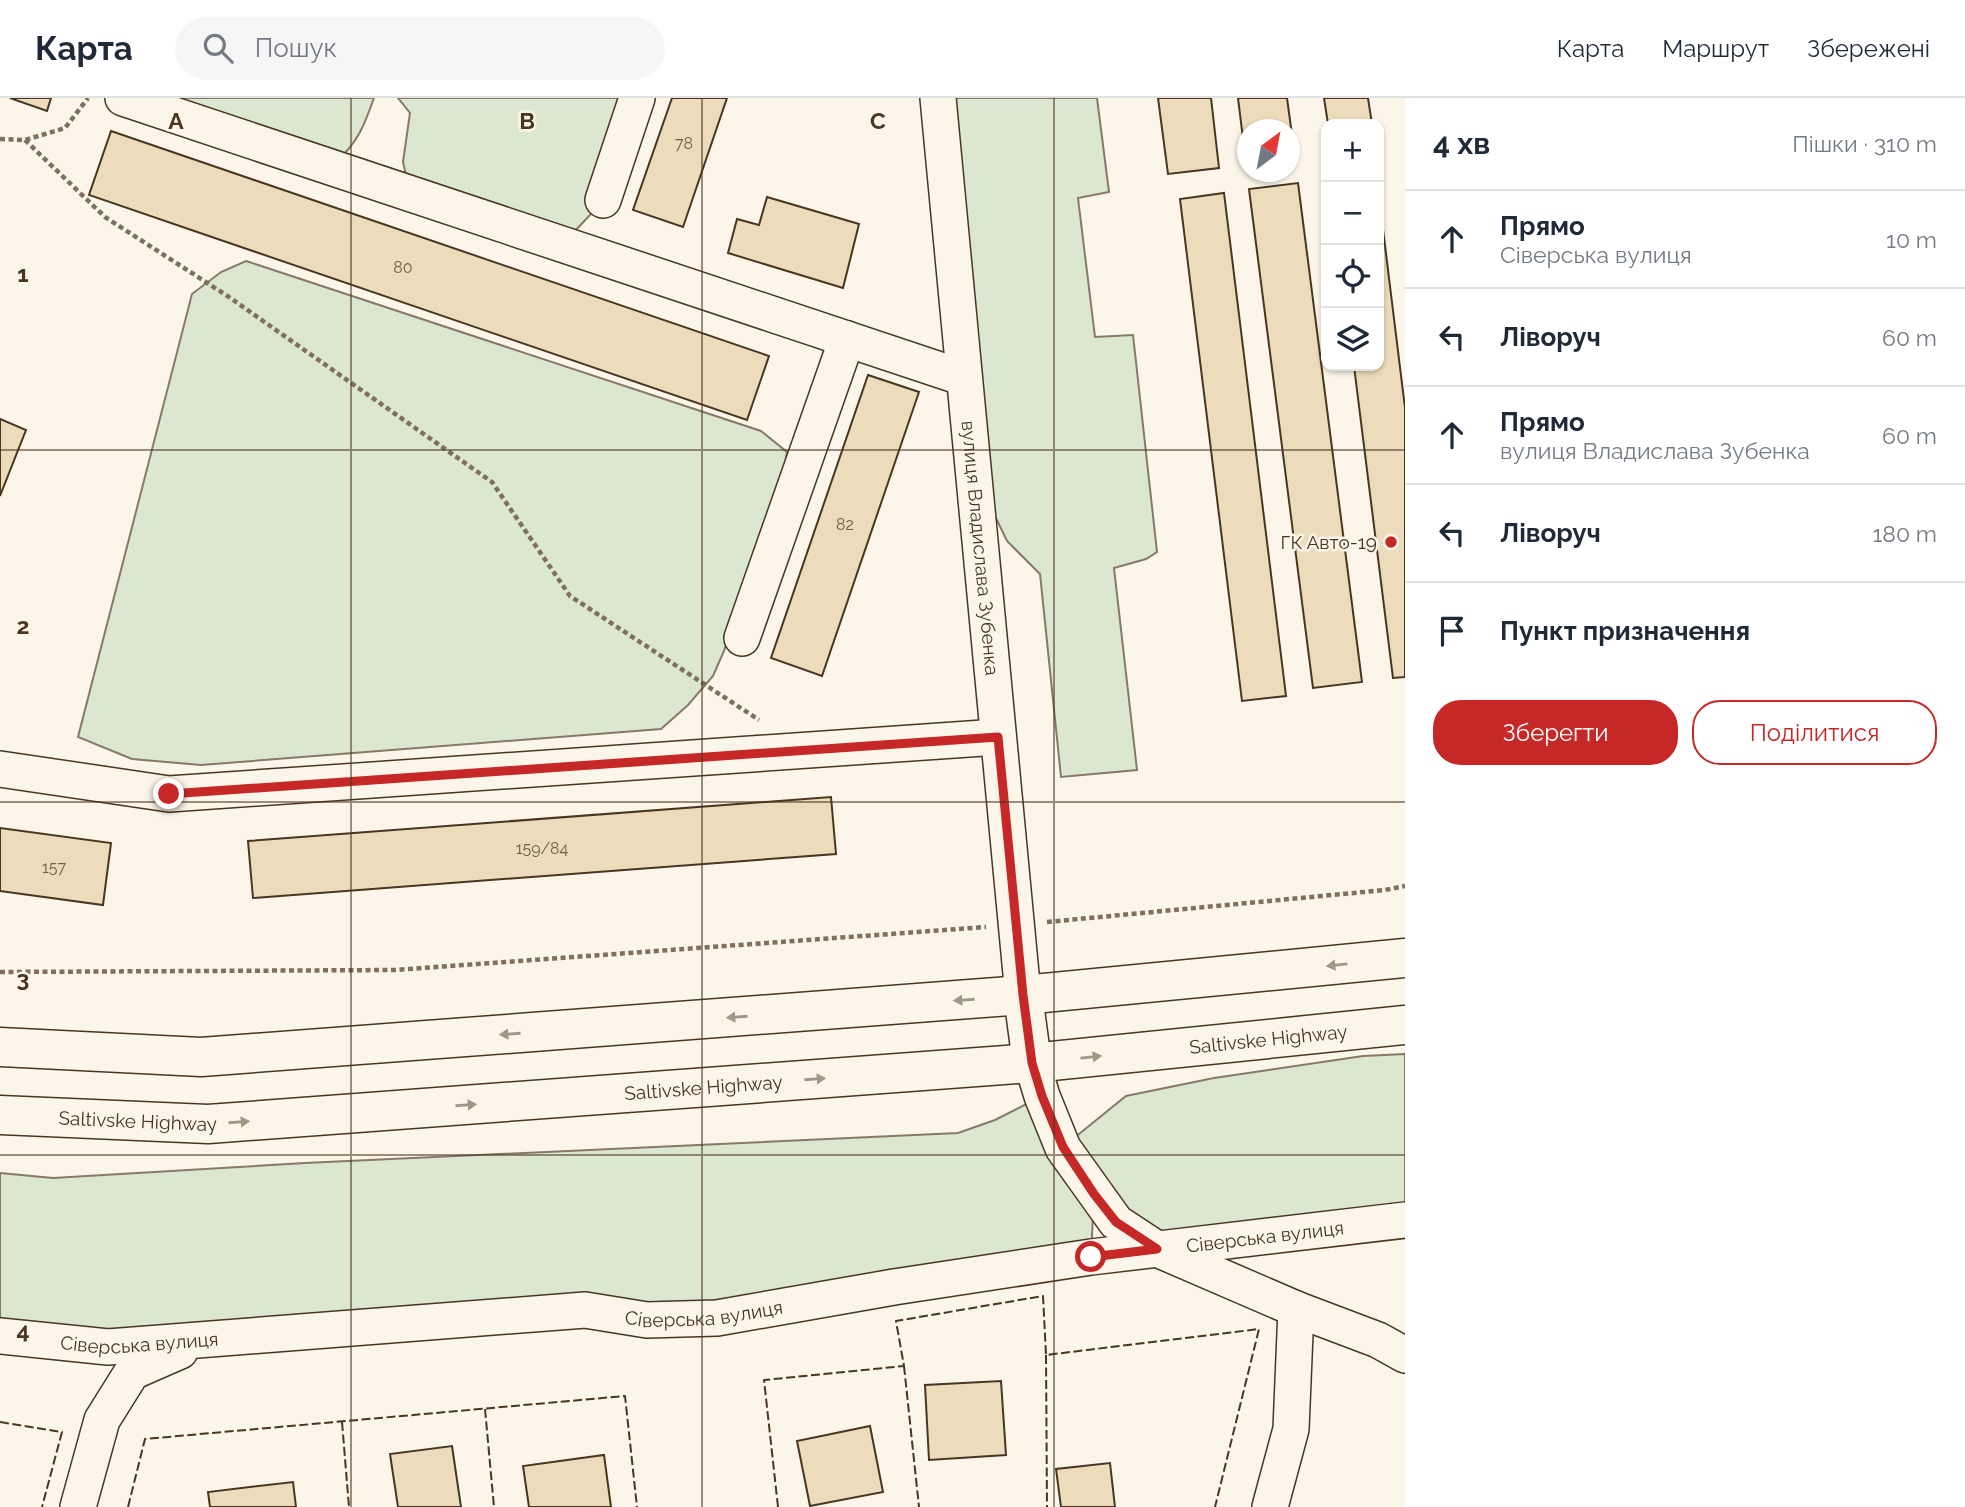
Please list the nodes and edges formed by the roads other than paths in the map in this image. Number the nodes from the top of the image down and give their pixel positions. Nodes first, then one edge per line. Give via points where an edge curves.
1 (122, 98) edge
2 (637, 98) edge
3 (938, 98) edge
4 (603, 200) dead end
5 (848, 339) junction
6 (964, 378) junction
7 (742, 638) dead end
8 (998, 737) junction
9 (0, 769) edge
10 (1405, 958) edge
11 (1023, 995) junction
12 (1405, 1025) edge
13 (0, 1047) edge
14 (1032, 1063) junction
15 (0, 1115) edge
16 (1405, 1220) edge
17 (1157, 1249) junction
18 (1296, 1309) junction
19 (0, 1336) edge
20 (209, 1339) junction
21 (1405, 1355) edge
22 (78, 1507) edge
23 (1270, 1507) edge

1 - 5 street
2 - 4 street
3 - 6 street, вулиця Владислава Зубенка
5 - 6 street
5 - 7 street
6 - 8 street, вулиця Владислава Зубенка
8 - 9 street via 169,794
8 - 11 street, вулиця Владислава Зубенка
10 -> 11 main road
11 -> 13 main road via 201,1057
11 - 14 main road
14 -> 12 main road, Saltivske Highway
15 -> 14 main road, Saltivske Highway via 208,1124
14 - 17 street via 1063,1147 1094,1194 1116,1222
16 - 17 street, Сіверська вулиця
17 - 18 street
17 - 20 street, Сіверська вулиця via 717,1318 648,1320 585,1310
18 - 21 street
18 - 23 street via 1291,1429
19 - 20 street, Сіверська вулиця via 108,1347
20 - 22 street via 132,1372 102,1420

